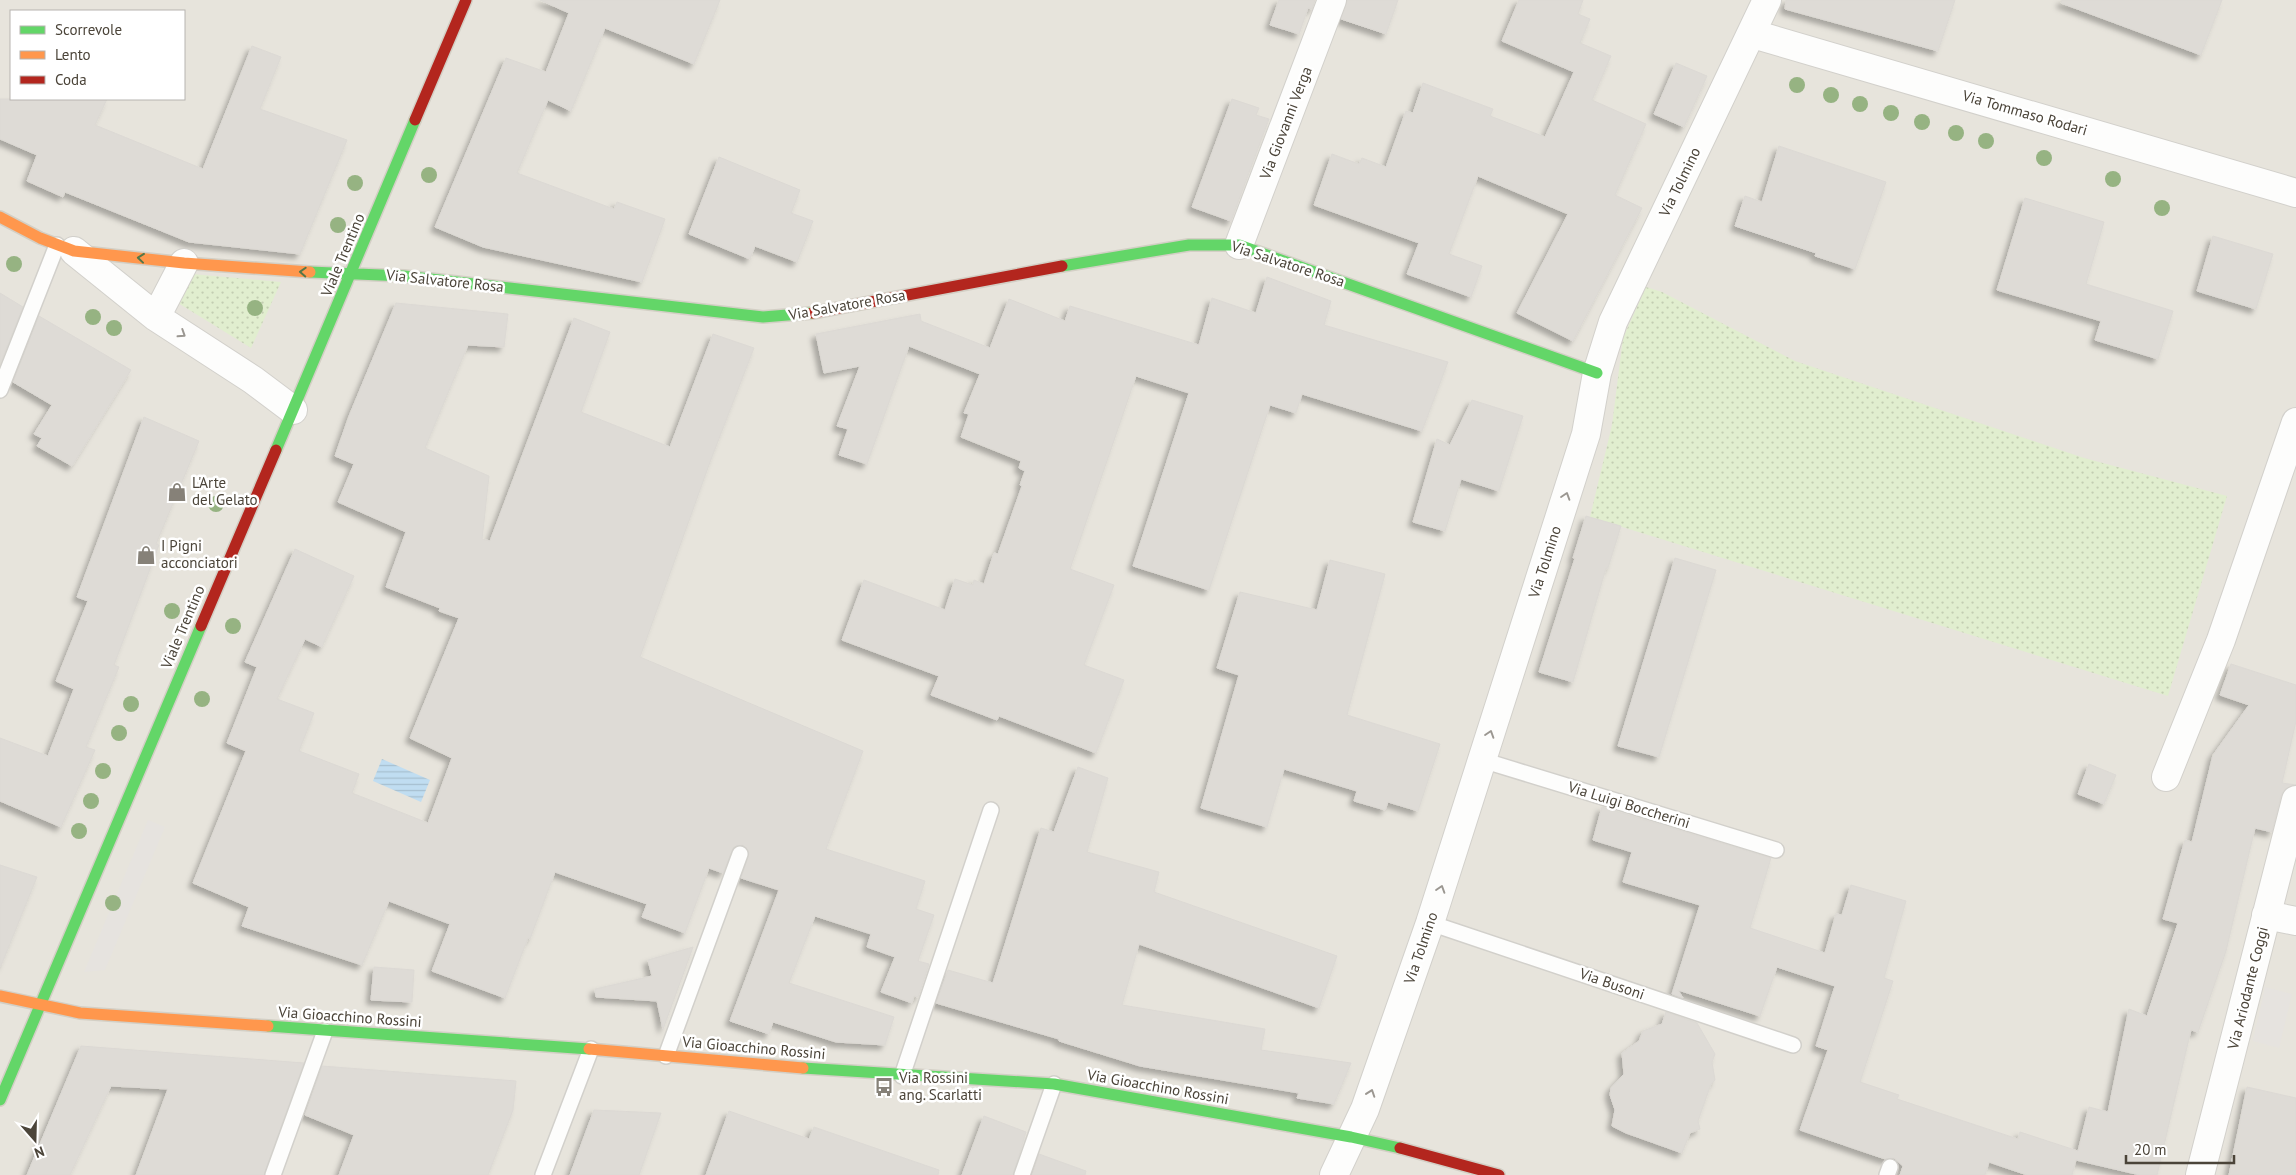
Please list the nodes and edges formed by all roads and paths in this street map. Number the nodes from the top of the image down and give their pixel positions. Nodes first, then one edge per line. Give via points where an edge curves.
1 (466, 0) edge
2 (1332, 0) edge
3 (1768, 0) edge
4 (1753, 34) junction
5 (2296, 193) edge
6 (0, 217) edge
7 (1239, 245) junction
8 (66, 248) junction
9 (184, 263) junction
10 (352, 273) junction
11 (156, 317) junction
12 (1598, 373) junction
13 (0, 390) edge
14 (293, 410) junction
15 (2296, 422) edge
16 (1482, 760) junction
17 (2166, 777) dead end
18 (2296, 800) edge
19 (991, 810) dead end
20 (1776, 850) dead end
21 (740, 854) dead end
22 (2266, 915) junction
23 (2296, 921) edge
24 (1430, 923) junction
25 (0, 996) edge
26 (39, 1006) junction
27 (325, 1031) junction
28 (1793, 1045) dead end
29 (591, 1049) junction
30 (666, 1056) junction
31 (902, 1076) junction
32 (1054, 1084) junction
33 (0, 1100) edge
34 (1351, 1137) junction
35 (273, 1175) edge
36 (543, 1175) edge
37 (1022, 1175) edge
38 (1334, 1175) edge
39 (1499, 1175) edge
40 (2200, 1175) edge

1 - 10 street, Viale Trentino
2 - 7 street, Via Giovanni Verga
3 - 4 street, Via Tolmino
4 - 5 street, Via Tommaso Rodari
4 - 12 street, Via Tolmino via 1622,301
6 - 8 street, Via Salvatore Rosa
7 - 10 street, Via Salvatore Rosa via 1189,245 1026,271 792,316 744,315 404,276
7 - 12 street, Via Salvatore Rosa
9 -> 8 street, Via Salvatore Rosa
8 - 11 street, Via Salvatore Rosa
8 - 13 lane
10 -> 9 street, Via Salvatore Rosa
9 - 11 street
10 - 14 street, Viale Trentino
11 -> 14 street, Via Salvatore Rosa
16 -> 12 street, Via Tolmino via 1586,434
14 - 26 street, Viale Trentino
15 - 17 street via 2221,640
16 - 20 lane, Via Luigi Boccherini
24 -> 16 street, Via Tolmino
18 - 22 street, Via Ariodante Coggi
19 - 31 lane
21 - 30 lane
22 - 23 street
22 - 40 street, Via Ariodante Coggi
24 - 28 lane, Via Busoni
34 -> 24 street, Via Tolmino via 1365,1109
25 - 26 street, Via Gioacchino Rossini
26 - 27 street, Via Gioacchino Rossini via 80,1013
26 - 33 street, Viale Trentino
27 - 29 street, Via Gioacchino Rossini
27 - 35 lane
29 - 30 street, Via Gioacchino Rossini
29 - 36 lane
30 - 31 street, Via Gioacchino Rossini
31 - 32 street, Via Gioacchino Rossini
32 - 34 street, Via Gioacchino Rossini
32 - 37 lane
34 - 38 street, Via Tolmino
34 - 39 street, Via Gioacchino Rossini

